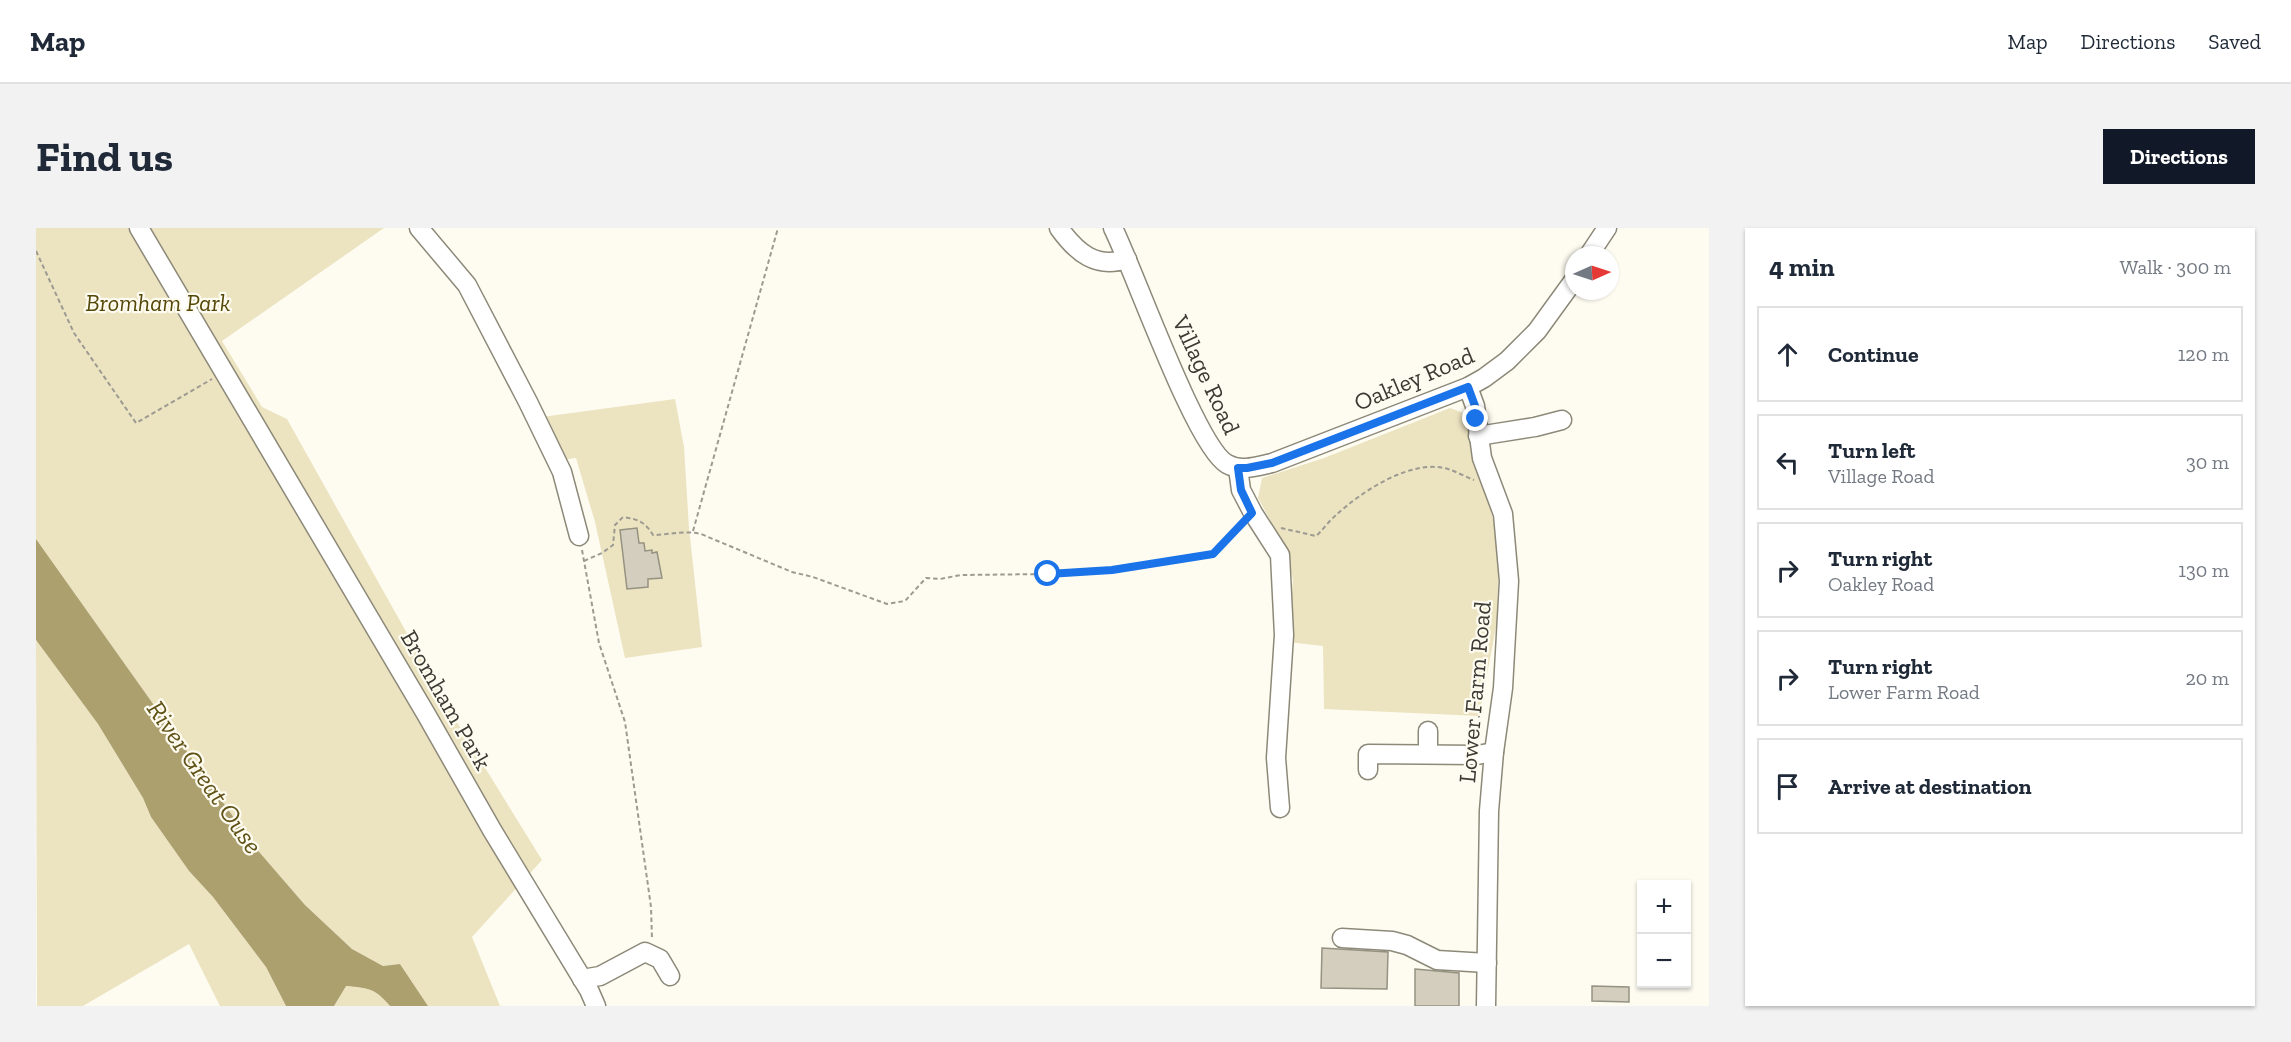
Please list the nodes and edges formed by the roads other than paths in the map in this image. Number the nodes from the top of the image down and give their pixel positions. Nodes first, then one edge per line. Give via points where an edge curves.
1 (139, 228) edge
2 (419, 228) edge
3 (1059, 228) edge
4 (1113, 228) edge
5 (1607, 228) edge
6 (1595, 246) edge
7 (1127, 258) junction
8 (1565, 293) edge
9 (1468, 387) junction
10 (1562, 420) dead end
11 (1478, 436) junction
12 (1238, 468) junction
13 (579, 536) road end
14 (1428, 731) dead end
15 (1486, 753) junction
16 (1428, 754) junction
17 (1368, 770) dead end
18 (1280, 808) dead end
19 (1342, 938) dead end
20 (1487, 963) junction
21 (670, 976) dead end
22 (582, 979) junction
23 (596, 1006) edge
24 (1486, 1006) edge

1 - 22 street, Bromham Park
2 - 13 street via 467,285 523,391 562,471
3 - 7 street via 1095,261 1114,263
4 - 7 street, Village Road
5 - 6 street
7 - 12 street, Village Road via 1209,444 1227,465
8 - 9 street, Oakley Road via 1507,361
9 - 11 street, Lower Farm Road via 1475,406
9 - 12 street, Oakley Road via 1272,463
10 - 11 street
11 - 15 street, Lower Farm Road via 1482,459 1503,513 1509,581 1503,688
12 - 18 street, Village Road via 1241,490 1252,513 1280,555 1284,635 1276,758
14 - 16 street
15 - 16 street
15 - 20 street, Lower Farm Road
16 - 17 street via 1368,753
19 - 20 street via 1392,941 1437,960
20 - 24 street, Lower Farm Road
21 - 22 street via 660,959 645,952 600,976
22 - 23 street, Bromham Park

